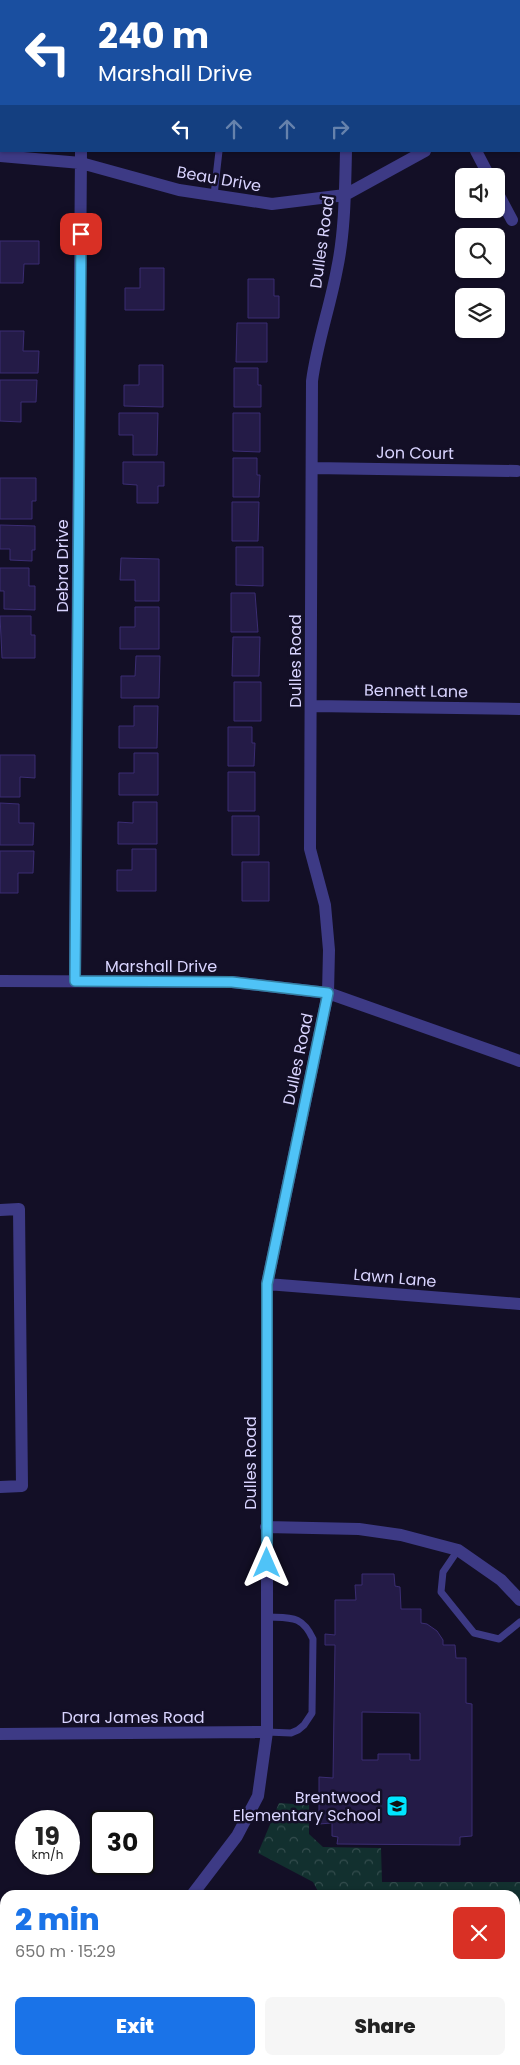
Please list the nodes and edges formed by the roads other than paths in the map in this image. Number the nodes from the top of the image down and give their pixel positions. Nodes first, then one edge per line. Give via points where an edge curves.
1 (218, 152) edge
2 (346, 152) edge
3 (423, 152) edge
4 (477, 152) edge
5 (0, 156) edge
6 (81, 157) edge
7 (485, 168) edge
8 (214, 195) junction
9 (345, 195) junction
10 (505, 207) edge
11 (512, 220) dead end
12 (312, 468) junction
13 (517, 471) dead end
14 (312, 706) junction
15 (520, 709) edge
16 (0, 981) edge
17 (75, 981) junction
18 (328, 993) junction
19 (520, 1061) edge
20 (0, 1210) edge
21 (267, 1284) junction
22 (520, 1304) edge
23 (0, 1487) edge
24 (266, 1527) junction
25 (458, 1550) junction
26 (520, 1600) edge
27 (267, 1617) junction
28 (520, 1622) edge
29 (267, 1732) junction
30 (0, 1734) edge
31 (196, 1890) edge

1 - 8 lane
2 - 9 street, Dulles Road
3 - 9 street, Beau Drive
4 - 7 street
5 - 6 street, Beau Drive
6 - 8 street, Beau Drive via 179,190
6 - 17 street, Debra Drive
8 - 9 street, Beau Drive via 272,204
9 - 12 street, Dulles Road via 338,268 315,354
10 - 11 street
12 - 13 street, Jon Court
12 - 14 street, Dulles Road
14 - 15 street, Bennett Lane
14 - 18 street, Dulles Road via 310,849 325,905
16 - 17 street, Marshall Drive
17 - 18 street, Marshall Drive via 232,982
18 - 19 street, Marshall Drive
18 - 21 street, Dulles Road
20 - 23 street via 19,1209 22,1486
21 - 22 street, Lawn Lane
21 - 24 street, Dulles Road
24 - 25 street via 359,1529 401,1535
24 - 27 street, Dulles Road
25 - 26 street via 501,1580
25 - 28 lane via 443,1572 441,1592 474,1633 499,1638
27 - 29 street, Dulles Road
27 - 29 lane via 301,1621 313,1639 312,1713 304,1725 291,1733
29 - 30 street, Dara James Road
29 - 31 street, Dulles Road via 258,1796 237,1836

